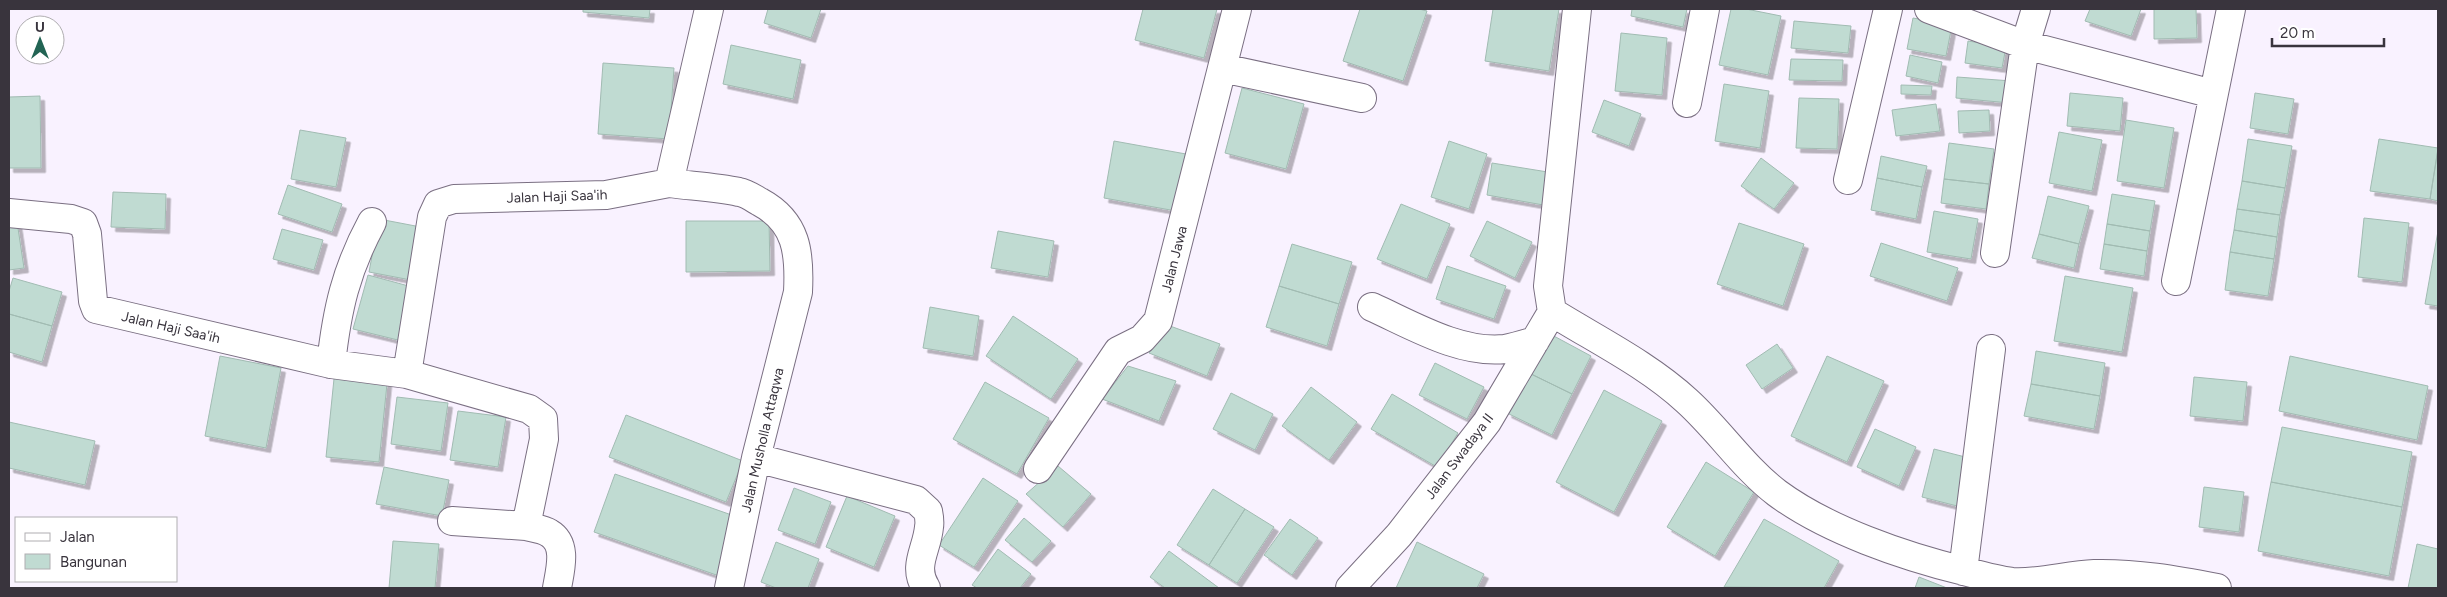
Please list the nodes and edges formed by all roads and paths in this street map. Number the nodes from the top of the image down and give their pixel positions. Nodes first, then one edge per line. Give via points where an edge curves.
1 (709, 9) edge
2 (1237, 9) edge
3 (1577, 9) edge
4 (1705, 9) edge
5 (1888, 9) edge
6 (1929, 9) edge
7 (2036, 9) edge
8 (2231, 9) edge
9 (2025, 45) junction
10 (1222, 68) junction
11 (2213, 94) junction
12 (1362, 98) dead end
13 (1687, 103) dead end
14 (1848, 180) dead end
15 (670, 182) junction
16 (9, 213) edge
17 (372, 222) dead end
18 (1995, 252) dead end
19 (2176, 281) dead end
20 (1372, 308) dead end
21 (1552, 312) junction
22 (1535, 341) junction
23 (1991, 349) dead end
24 (331, 364) junction
25 (407, 374) junction
26 (756, 458) junction
27 (1038, 469) dead end
28 (452, 520) dead end
29 (526, 526) junction
30 (1963, 571) junction
31 (2011, 585) edge
32 (557, 588) edge
33 (729, 588) edge
34 (926, 588) edge
35 (1350, 588) edge
36 (2217, 588) edge

1 - 15 street
2 - 10 street, Jalan Jawa
3 - 21 street via 1548,286
4 - 13 street
5 - 14 street
6 - 9 street
7 - 9 street
8 - 11 street
9 - 11 street
9 - 18 street
10 - 12 street
10 - 27 street, Jalan Jawa via 1158,321 1142,339 1118,351
11 - 19 street
15 - 25 street, Jalan Haji Saa'ih via 606,195 454,199 438,204 432,217
15 - 26 street, Jalan Musholla Attaqwa via 741,192 768,206 786,223 794,239 799,264 798,292
16 - 24 street, Jalan Haji Saa'ih via 83,223 96,309
17 - 24 street via 341,296
20 - 22 street via 1416,329 1476,349 1504,349
21 - 22 street, Jalan Swadaya II
21 - 30 street via 1654,375 1687,401 1776,492 1809,514 1866,540
22 - 35 street, Jalan Swadaya II via 1488,422 1399,535
23 - 30 street
24 - 25 street, Jalan Haji Saa'ih
25 - 29 street, Jalan Haji Saa'ih via 529,409 543,419 544,439
26 - 33 street, Jalan Musholla Attaqwa
26 - 34 street via 916,500 928,511 929,527 919,572
28 - 29 street
29 - 32 street via 549,532 560,543
30 - 31 street
31 - 36 street via 2092,574 2127,574

